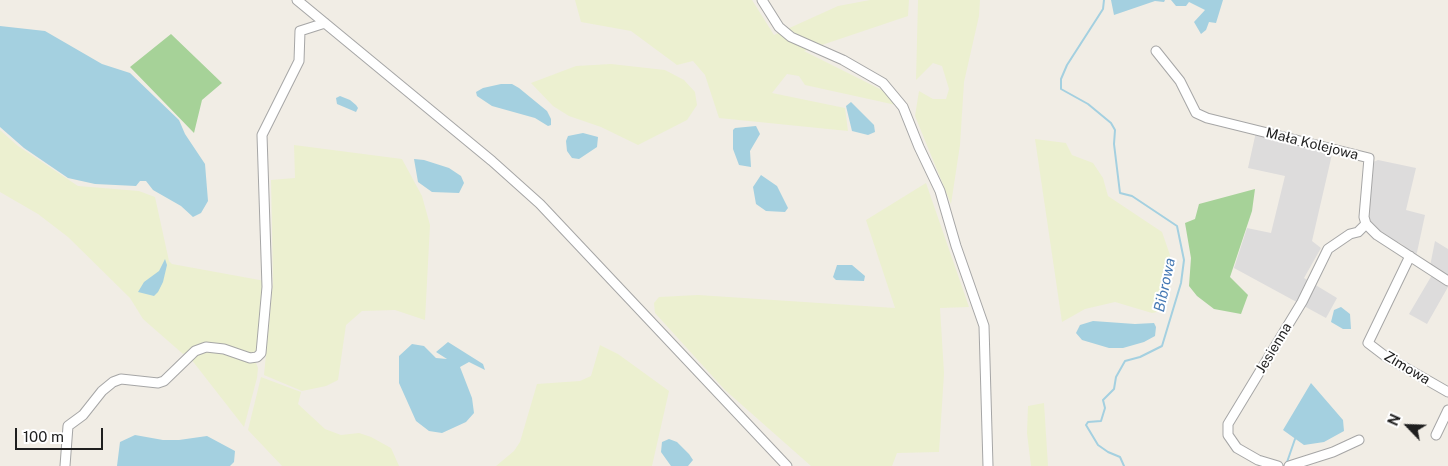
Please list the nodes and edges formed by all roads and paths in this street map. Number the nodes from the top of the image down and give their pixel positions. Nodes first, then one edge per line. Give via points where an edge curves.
1 (297, 0) edge
2 (762, 0) edge
3 (324, 23) junction
4 (1156, 52) dead end
5 (1366, 224) junction
6 (1410, 256) junction
7 (1448, 281) edge
8 (1448, 392) edge
9 (1448, 410) edge
10 (1436, 435) dead end
11 (1359, 440) dead end
12 (65, 466) edge
13 (787, 466) edge
14 (988, 466) edge
15 (1278, 466) edge
16 (1289, 466) edge

1 - 3 street
2 - 14 street via 779,27 791,37 843,60 883,83 903,107 940,191 984,326
3 - 12 street via 300,31 299,61 261,140 267,286 261,353 250,358 206,347 195,351 170,376 158,383 121,379 113,382 83,415 68,426
3 - 13 street via 540,204
4 - 5 street, Mała Kolejowa via 1180,80 1196,113 1368,158
5 - 6 street
5 - 15 street, Jesienna via 1328,249 1302,302 1228,424 1228,435 1237,448 1258,460
6 - 7 street
6 - 8 street, Zimowa via 1368,343
9 - 10 street
11 - 16 street

